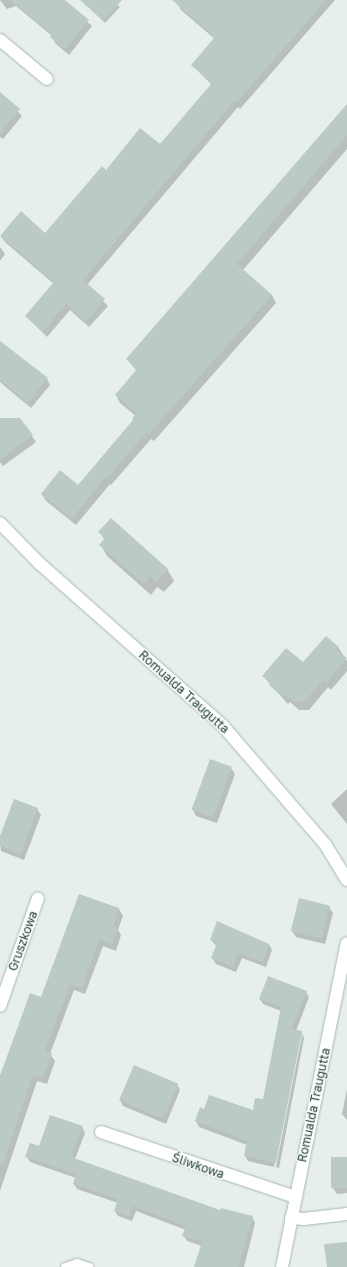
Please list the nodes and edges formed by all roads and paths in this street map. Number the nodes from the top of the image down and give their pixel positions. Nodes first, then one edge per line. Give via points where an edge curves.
1 (0, 40) edge
2 (47, 79) dead end
3 (0, 522) edge
4 (347, 880) edge
5 (38, 898) dead end
6 (347, 943) edge
7 (0, 1006) edge
8 (101, 1132) dead end
9 (295, 1197) junction
10 (347, 1214) edge
11 (291, 1218) junction
12 (65, 1267) edge
13 (89, 1267) edge
14 (282, 1267) edge

1 - 2 street
3 - 4 street, Romualda Traugutta via 44,568 223,726 325,844
5 - 7 street, Gruszkowa
6 - 9 street, Romualda Traugutta
8 - 9 street, Śliwkowa
9 - 11 street, Romualda Traugutta
10 - 11 street
11 - 14 street, Romualda Traugutta
12 - 13 lane via 77,1263

